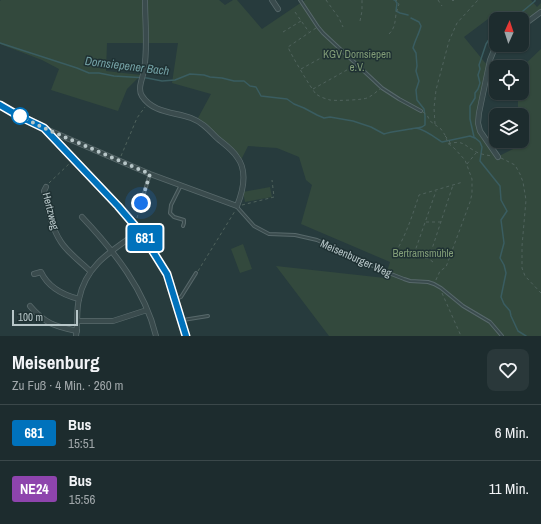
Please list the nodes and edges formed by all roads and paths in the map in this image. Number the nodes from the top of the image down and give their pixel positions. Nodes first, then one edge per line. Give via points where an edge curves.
1 (145, 0) edge
2 (272, 0) edge
3 (300, 0) edge
4 (326, 0) edge
5 (362, 0) edge
6 (396, 0) edge
7 (438, 0) edge
8 (478, 0) edge
9 (442, 6) dead end
10 (278, 9) dead end
11 (295, 12) dead end
12 (541, 12) edge
13 (302, 21) junction
14 (360, 21) dead end
15 (529, 21) edge
16 (318, 27) junction
17 (343, 27) dead end
18 (283, 32) dead end
19 (309, 32) junction
20 (389, 34) dead end
21 (338, 48) junction
22 (493, 52) edge
23 (356, 64) junction
24 (301, 70) junction
25 (382, 88) junction
26 (313, 90) junction
27 (148, 103) junction
28 (0, 104) edge
29 (421, 111) dead end
30 (427, 115) dead end
31 (435, 125) junction
32 (44, 128) junction
33 (445, 136) junction
34 (449, 143) junction
35 (478, 152) junction
36 (498, 157) junction
37 (74, 160) junction
38 (118, 161) junction
39 (466, 164) junction
40 (150, 174) junction
41 (272, 180) dead end
42 (463, 182) dead end
43 (453, 185) junction
44 (46, 186) joint
45 (181, 186) junction
46 (436, 190) junction
47 (141, 203) joint
48 (237, 206) junction
49 (82, 217) dead end
50 (426, 222) junction
51 (441, 222) junction
52 (135, 226) junction
53 (183, 226) dead end
54 (140, 232) junction
55 (112, 251) junction
56 (414, 255) junction
57 (429, 259) junction
58 (433, 262) dead end
59 (90, 271) junction
60 (34, 274) dead end
61 (196, 274) joint
62 (434, 284) junction
63 (440, 288) junction
64 (541, 293) edge
65 (79, 299) junction
66 (175, 300) junction
67 (30, 306) dead end
68 (147, 310) junction
69 (208, 316) dead end
70 (182, 320) junction
71 (78, 321) junction
72 (77, 333) edge
73 (156, 336) edge
74 (186, 336) edge
75 (462, 336) edge
76 (502, 336) edge

1 - 27 street via 146,56 140,92
2 - 10 street
3 - 16 lane
4 - 17 path
5 - 14 path
6 - 20 path via 399,4 396,22
7 - 9 path
8 - 31 path via 457,23 449,41 434,100
11 - 13 path
12 - 15 street
13 - 18 path
13 - 19 path
16 - 19 path
16 - 21 lane
19 - 24 path via 288,47
21 - 23 lane
21 - 24 path
22 - 36 street via 478,123 480,131
23 - 25 lane
23 - 26 path
24 - 26 path
25 - 26 path via 364,99 333,100 321,97
25 - 29 lane
27 - 38 path via 137,118
27 - 48 street via 158,110 196,120 234,153 241,164 243,174 242,193
28 - 32 main road
30 - 31 path
31 - 33 path
32 - 37 main road
32 - 38 street, Meisenburger Weg
33 - 34 path
33 - 34 path
34 - 35 path via 462,143
34 - 39 path via 464,158
35 - 36 path
35 - 39 path
36 - 64 path via 515,165 523,182 526,206 522,268 525,276
37 - 44 path
37 - 52 main road
38 - 40 street, Meisenburger Weg
39 - 62 path via 472,179 471,198 446,267 440,271
40 - 45 street, Meisenburger Weg
40 - 47 lane
41 - 48 path via 274,197
42 - 43 path
43 - 46 path
43 - 51 path
44 - 59 street, Hertzweg via 44,191 52,225 58,237
45 - 48 street, Meisenburger Weg
45 - 53 lane via 171,205 170,213 184,220
46 - 50 path
46 - 56 path via 419,195 397,250
47 - 52 path
48 - 61 path
48 - 62 lane, Meisenburger Weg via 254,226 269,234 317,240 404,279
49 - 55 street
50 - 51 path
50 - 56 path
51 - 57 path
52 - 54 main road
54 - 55 street
54 - 66 main road via 167,274
55 - 59 street
55 - 68 street via 134,284
56 - 57 path
57 - 58 path
59 - 65 street
60 - 65 street via 41,272 57,290
61 - 66 lane via 181,297
62 - 63 lane, Meisenburger Weg
63 - 75 path
63 - 76 lane, Meisenburger Weg via 490,322
65 - 71 street
66 - 70 main road
67 - 72 street via 48,323
68 - 71 street via 113,321
68 - 73 street
69 - 70 lane
70 - 74 main road
71 - 72 street

